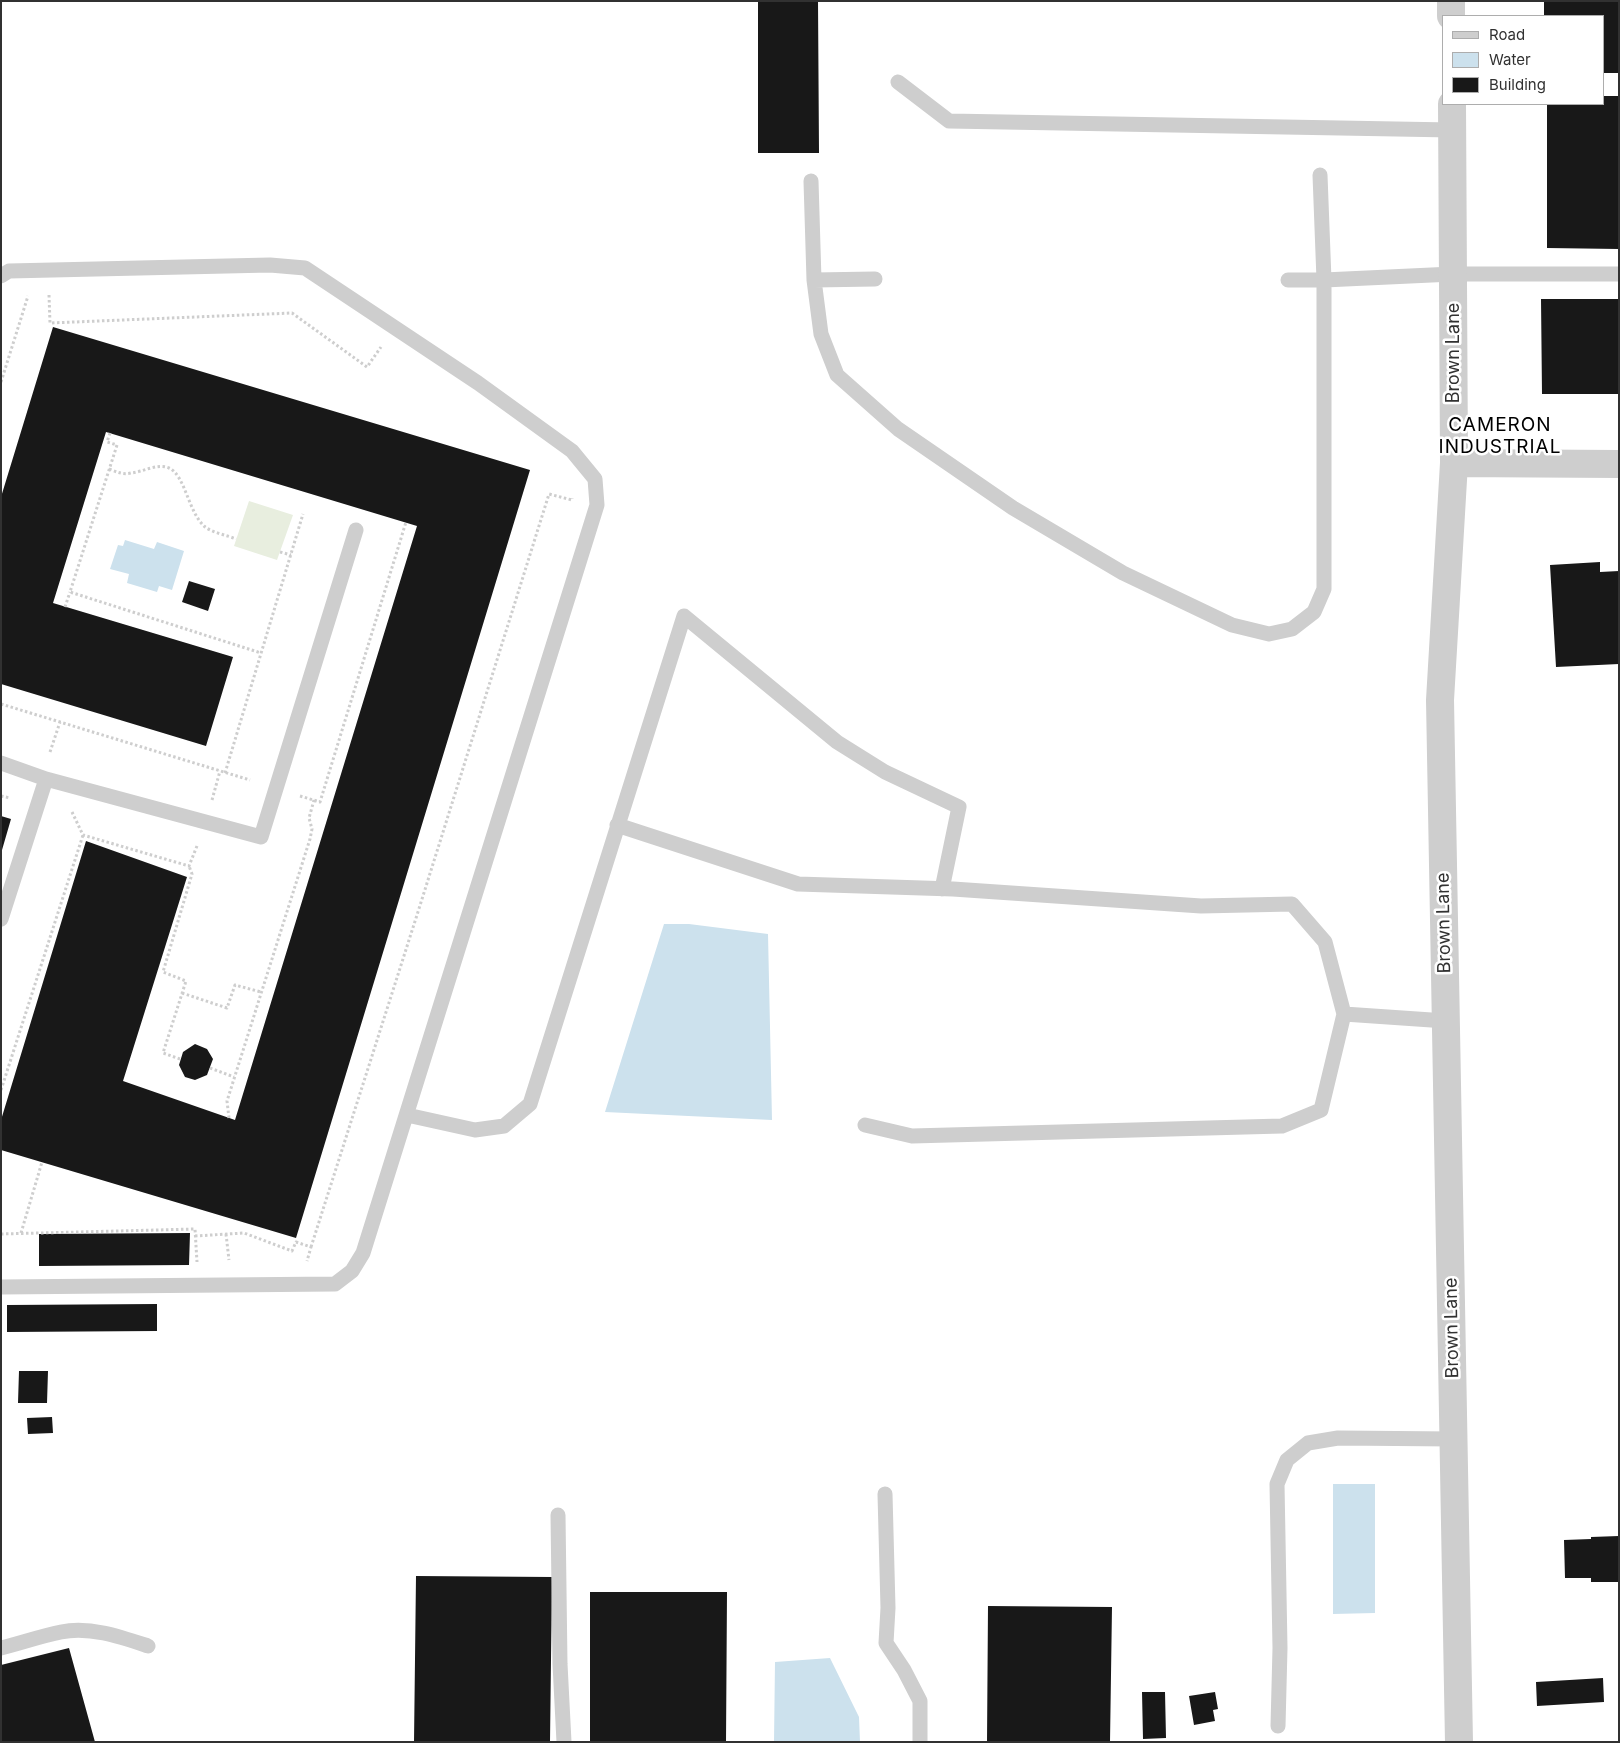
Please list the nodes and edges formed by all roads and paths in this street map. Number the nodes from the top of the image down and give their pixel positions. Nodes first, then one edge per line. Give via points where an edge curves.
1 (1451, 1) edge
2 (1451, 15) edge
3 (898, 82) dead end
4 (1452, 117) edge
5 (1320, 175) dead end
6 (811, 181) dead end
7 (1453, 274) junction
8 (1619, 274) edge
9 (1, 276) edge
10 (875, 279) dead end
11 (814, 280) junction
12 (1288, 280) dead end
13 (1324, 280) junction
14 (110, 433) dead end
15 (1454, 463) junction
16 (1619, 464) edge
17 (109, 469) junction
18 (303, 514) dead end
19 (406, 522) dead end
20 (356, 530) dead end
21 (236, 539) dead end
22 (280, 552) dead end
23 (291, 555) junction
24 (70, 592) junction
25 (65, 607) dead end
26 (261, 653) junction
27 (1, 704) edge
28 (60, 722) junction
29 (50, 752) dead end
30 (1, 763) edge
31 (220, 771) junction
32 (225, 773) junction
33 (46, 779) junction
34 (250, 780) dead end
35 (292, 794) dead end
36 (1, 796) edge
37 (10, 798) dead end
38 (212, 800) dead end
39 (314, 800) junction
40 (71, 811) dead end
41 (617, 826) junction
42 (83, 836) junction
43 (198, 843) dead end
44 (189, 866) junction
45 (942, 889) junction
46 (1, 919) edge
47 (261, 992) junction
48 (182, 993) junction
49 (1344, 1014) junction
50 (1446, 1020) junction
51 (180, 1059) dead end
52 (210, 1068) dead end
53 (234, 1078) junction
54 (1, 1090) edge
55 (407, 1115) junction
56 (229, 1118) dead end
57 (865, 1125) dead end
58 (42, 1162) dead end
59 (21, 1233) junction
60 (1, 1234) edge
61 (226, 1234) junction
62 (195, 1236) junction
63 (298, 1261) dead end
64 (229, 1263) dead end
65 (197, 1265) dead end
66 (1, 1287) edge
67 (1454, 1439) junction
68 (885, 1494) dead end
69 (558, 1514) dead end
70 (148, 1646) dead end
71 (1, 1648) edge
72 (1278, 1726) dead end
73 (564, 1742) edge
74 (920, 1742) edge
75 (1460, 1742) edge

1 - 2 street
3 - 4 lane via 949,121
4 - 7 street, Brown Lane
5 - 13 lane
6 - 11 lane
7 - 8 lane
7 - 13 lane
7 - 15 street, Brown Lane
9 - 55 lane via 9,271 270,265 305,268 478,383 572,451 595,479 597,505
10 - 11 lane
11 - 13 lane via 821,334 837,375 898,429 1013,508 1124,573 1232,625 1269,634 1292,628 1314,612 1324,589
12 - 13 lane
14 - 17 path via 107,442 117,445
15 - 16 street
15 - 50 street, Brown Lane via 1440,700
17 - 21 path via 131,474 158,467 169,468 180,477 193,513 206,527
17 - 24 path
18 - 23 path
19 - 39 path via 320,802
20 - 33 lane via 261,838
22 - 23 path
23 - 26 path
24 - 25 path
24 - 26 path
26 - 32 path
27 - 28 path
28 - 29 path
28 - 31 path
30 - 33 lane
31 - 32 path
31 - 38 path
32 - 34 path
33 - 46 lane
35 - 39 path
36 - 37 path
39 - 47 path via 308,818 312,829 310,839
40 - 42 path
41 - 45 lane via 798,884
41 - 45 lane via 684,616 837,742 884,772 959,807
41 - 55 lane via 530,1104 504,1126 475,1130
42 - 44 path
42 - 54 path
43 - 44 path
44 - 48 path via 192,874 163,972 186,981
45 - 49 lane via 1201,906 1292,904 1326,942
47 - 48 path via 235,985 227,1008
47 - 53 path
48 - 51 path via 163,1053
49 - 50 lane
49 - 57 lane via 1321,1110 1282,1126 912,1136
50 - 67 street, Brown Lane
52 - 53 path
53 - 56 path via 227,1101
55 - 66 lane via 363,1253 352,1271 335,1284
58 - 59 path
59 - 60 path
59 - 62 path via 195,1229
61 - 62 path
61 - 63 path via 244,1233 292,1251 296,1242 311,1247 307,1260
61 - 64 path
62 - 65 path
67 - 72 lane via 1338,1438 1308,1443 1286,1460 1276,1484 1280,1648
67 - 75 street, Brown Lane
68 - 74 lane via 886,1643 920,1701
69 - 73 lane
70 - 71 lane via 115,1634 80,1631 63,1632

